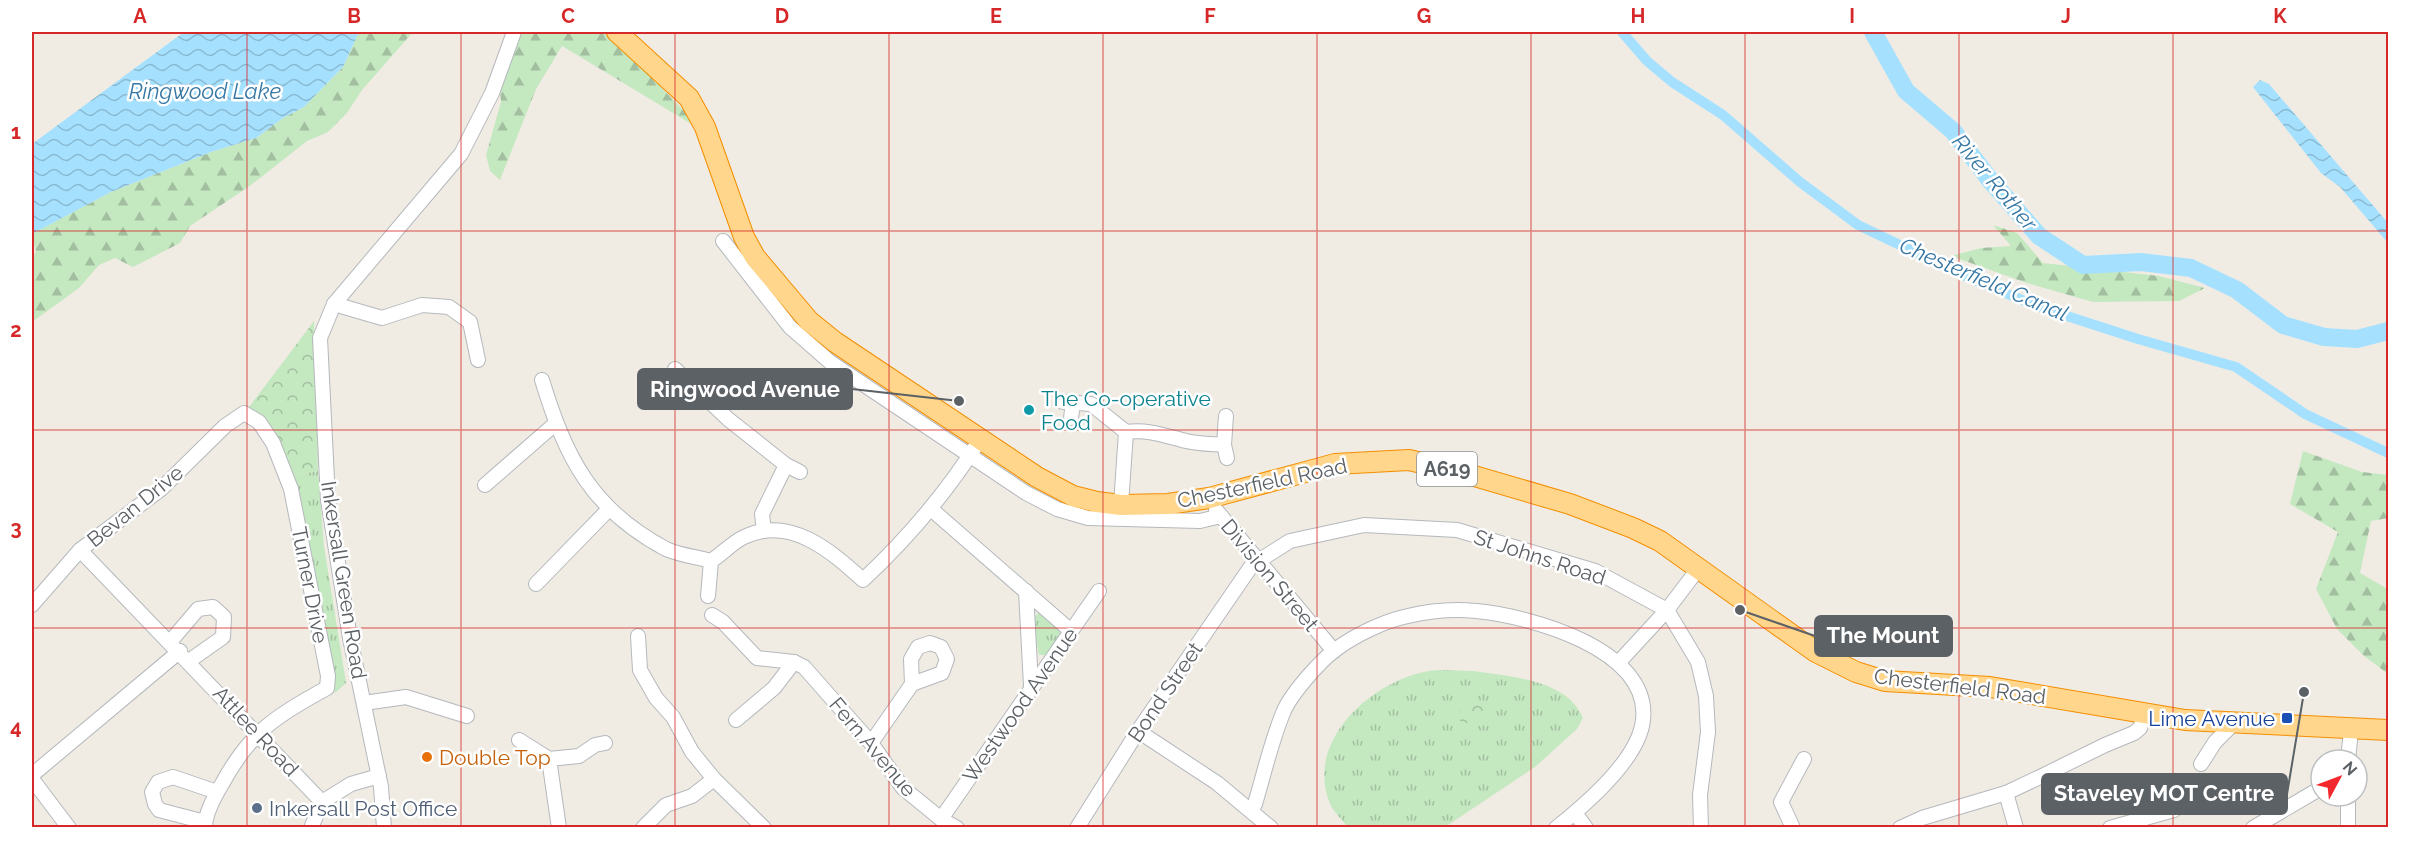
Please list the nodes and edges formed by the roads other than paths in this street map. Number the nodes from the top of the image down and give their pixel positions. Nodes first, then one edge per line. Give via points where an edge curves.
1 (514, 32) edge
2 (617, 32) edge
3 (723, 241) dead end
4 (334, 304) junction
5 (478, 360) dead end
6 (675, 369) dead end
7 (542, 380) dead end
8 (244, 413) joint
9 (1226, 416) dead end
10 (1071, 418) dead end
11 (555, 424) junction
12 (1126, 432) junction
13 (981, 438) junction
14 (969, 457) junction
15 (786, 465) junction
16 (800, 472) dead end
17 (485, 485) dead end
18 (1209, 498) junction
19 (1121, 505) junction
20 (609, 509) junction
21 (931, 509) junction
22 (1221, 516) junction
23 (764, 531) junction
24 (80, 550) junction
25 (711, 561) junction
26 (1257, 562) junction
27 (1698, 569) junction
28 (536, 584) dead end
29 (1026, 591) junction
30 (1099, 591) dead end
31 (708, 596) dead end
32 (32, 605) edge
33 (1667, 610) junction
34 (712, 615) dead end
35 (1071, 631) junction
36 (638, 636) dead end
37 (180, 651) junction
38 (1334, 651) junction
39 (794, 662) junction
40 (1619, 662) junction
41 (912, 684) dead end
42 (1031, 686) junction
43 (364, 703) junction
44 (2145, 714) junction
45 (467, 716) dead end
46 (736, 720) dead end
47 (2234, 723) junction
48 (2351, 730) junction
49 (2388, 730) edge
50 (1138, 731) junction
51 (256, 734) junction
52 (519, 740) dead end
53 (605, 743) dead end
54 (871, 743) junction
55 (2349, 748) edge
56 (549, 759) junction
57 (1804, 759) dead end
58 (2200, 764) dead end
59 (379, 776) junction
60 (32, 777) edge
61 (714, 779) junction
62 (217, 792) junction
63 (2006, 793) junction
64 (2309, 795) edge
65 (322, 802) junction
66 (2348, 808) edge
67 (1251, 810) junction
68 (2174, 810) dead end
69 (1575, 813) junction
70 (941, 819) junction
71 (205, 825) edge
72 (1907, 826) edge
73 (556, 827) edge
74 (69, 828) edge
75 (311, 828) edge
76 (384, 828) edge
77 (643, 828) edge
78 (764, 828) edge
79 (957, 828) edge
80 (1077, 828) edge
81 (1271, 828) edge
82 (1556, 828) edge
83 (1586, 828) edge
84 (1701, 828) edge
85 (1793, 828) edge
86 (2016, 828) edge
87 (2110, 828) edge
88 (2253, 828) edge
89 (2348, 828) edge

1 - 4 street, Inkersall Green Road via 492,93 461,154
2 - 13 highway, Chesterfield Road / A619 via 689,98 705,127 750,247 809,321
3 - 14 street, Chesterfield Road via 790,327 830,362
4 - 5 street via 382,318 422,305 449,307 470,322
4 - 43 street, Inkersall Green Road via 320,338 328,500
6 - 15 street via 728,419
7 - 11 street
8 - 24 street, Bevan Drive via 225,426 161,489
8 - 51 street, Turner Drive via 259,422 273,443 291,489 328,676 327,688 279,715
9 - 12 street via 1226,451 1166,433
10 - 12 street via 1068,403 1091,404
11 - 17 street
11 - 20 street via 579,473
12 - 19 street
13 - 14 street
13 - 19 highway, Chesterfield Road / A619 via 1037,477 1073,496
14 - 21 street
14 - 22 street, Chesterfield Road via 1057,509 1088,518 1200,521
15 - 16 street
15 - 23 street via 762,514
18 - 19 highway, Chesterfield Road / A619
18 - 22 street, Division Street
18 - 27 highway, Chesterfield Road / A619 via 1335,464 1409,460 1516,487 1591,512 1660,541
20 - 25 street via 668,549
20 - 28 street
21 - 23 street via 863,580 826,547 791,532
21 - 29 street
22 - 26 street, Division Street
23 - 25 street via 744,537
24 - 32 street, Bevan Drive
24 - 37 street, Attlee Road via 140,615
25 - 31 street
26 - 33 street, St Johns Road via 1290,542 1364,525 1457,530 1595,571
26 - 38 street, Division Street
26 - 50 street, Bond Street via 1251,565
27 - 33 street
27 - 44 highway, Chesterfield Road / A619 via 1816,652 1872,678 1896,683 1990,687
29 - 35 street
29 - 42 street
30 - 35 street, Westwood Avenue
33 - 40 street
33 - 84 street via 1698,662 1706,696 1708,732 1700,795
34 - 39 street via 757,658
35 - 42 street, Westwood Avenue
36 - 61 street via 640,670 692,752
37 - 51 street, Attlee Road
37 - 60 street
38 - 40 street via 1368,631 1408,616 1475,611 1527,621 1586,642
38 - 67 street via 1283,711
39 - 46 street via 774,688
39 - 54 street, Fern Avenue via 804,667
40 - 69 street via 1640,697 1643,720 1637,741 1612,776
41 - 54 street
42 - 70 street, Westwood Avenue
43 - 45 street via 406,697
43 - 59 street, Inkersall Green Road
44 - 47 highway, Chesterfield Road / A619
44 - 63 street via 2134,733
47 - 48 highway, Chesterfield Road / A619
47 - 58 street
48 - 49 highway, Chesterfield Road / A619
48 - 55 street
50 - 67 street
50 - 80 street, Bond Street
51 - 62 street
51 - 65 street, Attlee Road
52 - 56 street
53 - 56 street via 579,756
54 - 70 street, Fern Avenue via 903,788
56 - 73 street
57 - 85 street via 1781,802
59 - 65 street via 351,784
59 - 76 street, Inkersall Green Road
60 - 74 street
61 - 77 street via 692,796 666,805
61 - 78 street
62 - 71 street
62 - 71 street via 173,777 158,782 152,792 159,810
63 - 72 street
63 - 86 street
64 - 88 street
65 - 75 street
66 - 89 street
67 - 81 street
68 - 87 street
69 - 82 street
69 - 83 street
70 - 79 street, Fern Avenue

